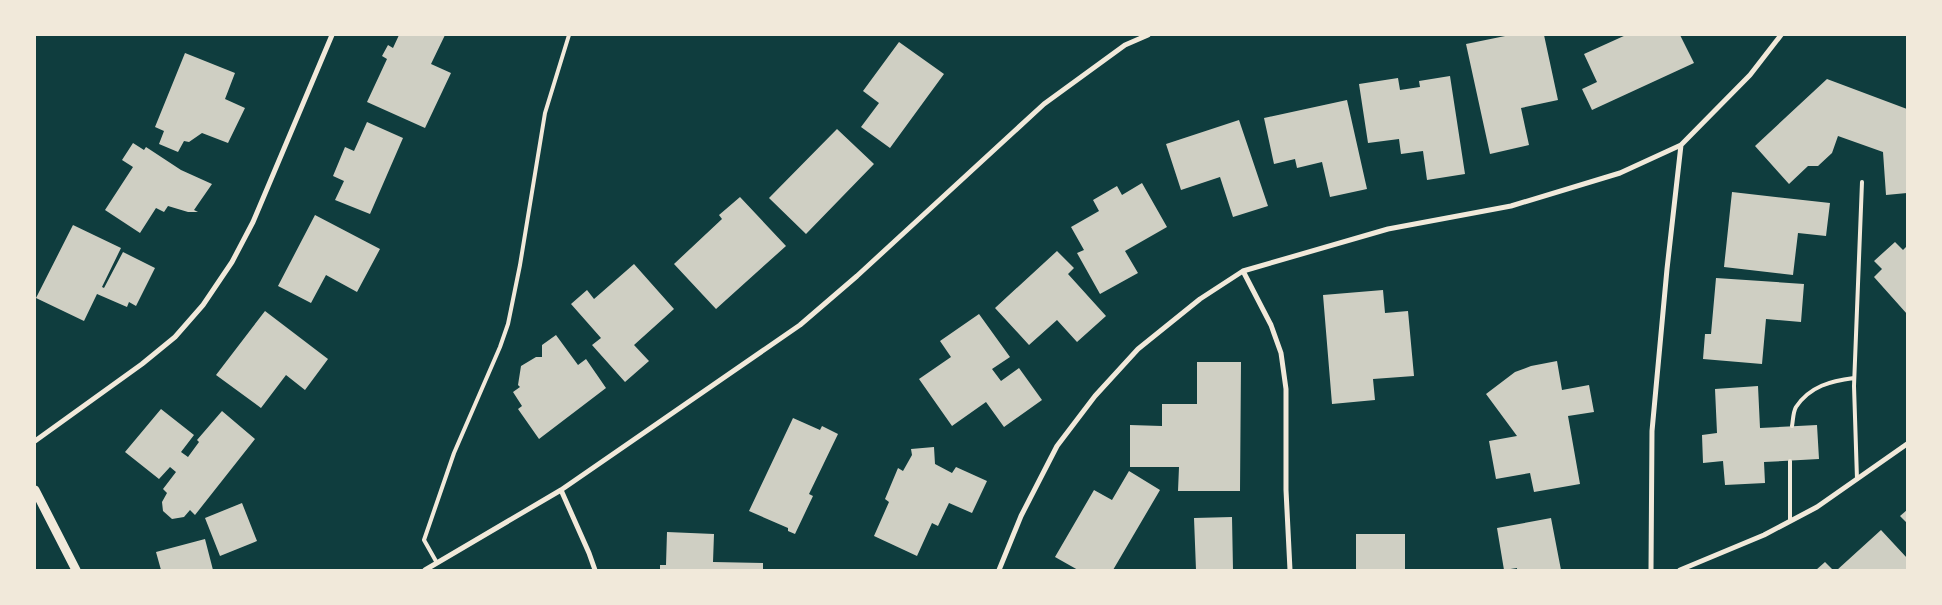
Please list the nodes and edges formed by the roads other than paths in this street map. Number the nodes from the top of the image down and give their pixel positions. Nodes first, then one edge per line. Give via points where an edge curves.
1 (332, 35) edge
2 (569, 35) edge
3 (1148, 35) edge
4 (1781, 35) edge
5 (1681, 145) junction
6 (1862, 182) dead end
7 (1243, 271) junction
8 (1854, 378) junction
9 (1792, 426) dead end
10 (35, 441) edge
11 (1907, 444) edge
12 (1790, 461) dead end
13 (1857, 480) junction
14 (35, 490) edge
15 (561, 490) junction
16 (1790, 522) junction
17 (437, 562) junction
18 (76, 570) edge
19 (425, 570) edge
20 (595, 570) edge
21 (999, 570) edge
22 (1290, 570) edge
23 (1651, 570) edge
24 (1680, 570) edge

1 - 10 street via 253,222 232,262 203,305 175,337 142,364
2 - 17 lane via 545,113 508,324 454,454 424,540
3 - 15 street via 1125,45 1044,104 800,325
4 - 5 street via 1750,75
5 - 7 street via 1620,173 1512,206 1388,229
5 - 23 street via 1652,431
6 - 8 lane
7 - 21 street via 1200,299 1138,349 1096,396 1057,446 1021,516
7 - 22 street via 1271,325 1281,353 1286,389
8 - 9 lane via 1831,381 1809,393 1795,409
8 - 13 lane
11 - 13 street
12 - 16 lane
13 - 16 street
14 - 18 street
15 - 17 street
15 - 20 street
16 - 24 street
17 - 19 street

